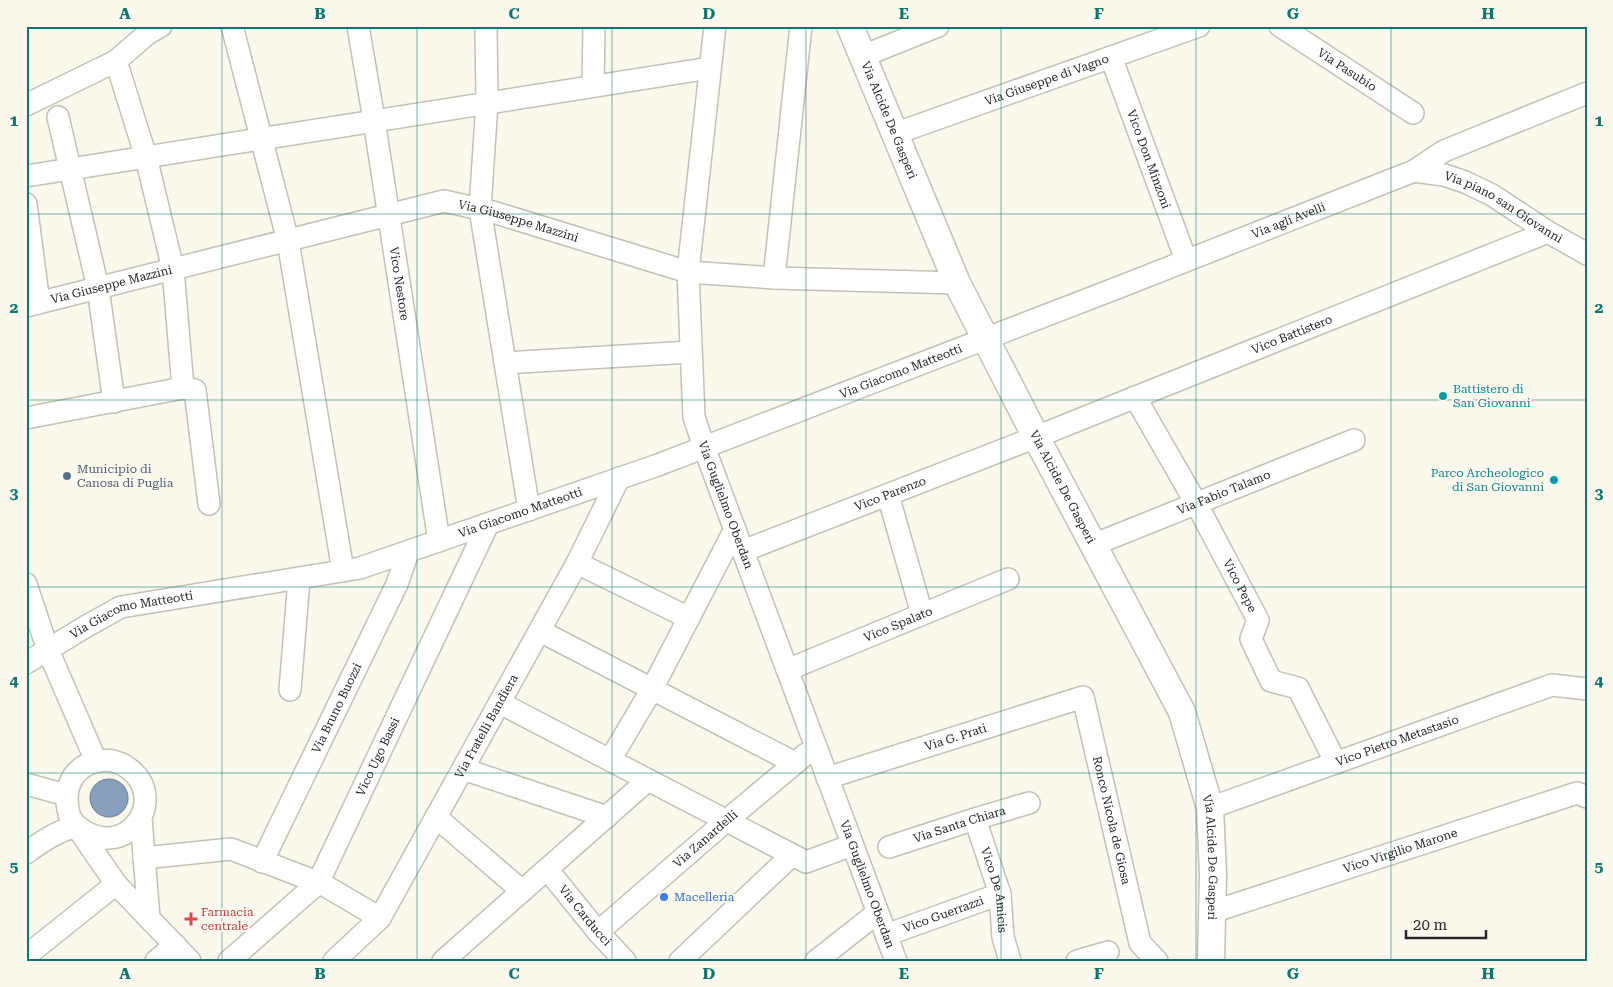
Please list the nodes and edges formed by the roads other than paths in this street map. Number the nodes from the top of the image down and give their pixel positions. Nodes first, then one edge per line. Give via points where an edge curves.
1 (232, 26) edge
2 (358, 26) edge
3 (486, 26) edge
4 (594, 26) edge
5 (715, 26) edge
6 (801, 26) edge
7 (850, 26) edge
8 (938, 26) edge
9 (1199, 26) edge
10 (1280, 26) edge
11 (150, 29) edge
12 (863, 56) junction
13 (1111, 57) junction
14 (116, 61) junction
15 (710, 68) junction
16 (593, 86) junction
17 (1587, 93) edge
18 (487, 102) junction
19 (26, 105) edge
20 (1413, 113) dead end
21 (58, 117) dead end
22 (374, 120) junction
23 (894, 134) junction
24 (262, 138) junction
25 (146, 157) junction
26 (71, 169) junction
27 (1414, 171) junction
28 (26, 176) edge
29 (26, 204) edge
30 (480, 209) junction
31 (388, 216) junction
32 (1548, 232) junction
33 (288, 241) junction
34 (1587, 254) edge
35 (1186, 260) junction
36 (173, 270) junction
37 (688, 272) junction
38 (774, 278) junction
39 (957, 283) junction
40 (98, 288) junction
41 (32, 305) edge
42 (986, 338) junction
43 (690, 352) junction
44 (505, 363) junction
45 (183, 388) junction
46 (1135, 397) junction
47 (114, 402) junction
48 (26, 418) edge
49 (1036, 437) junction
50 (1354, 440) dead end
51 (704, 447) junction
52 (619, 478) junction
53 (888, 495) junction
54 (1196, 503) junction
55 (209, 504) dead end
56 (529, 510) junction
57 (488, 524) junction
58 (735, 529) junction
59 (439, 541) junction
60 (1093, 544) junction
61 (743, 551) junction
62 (408, 552) junction
63 (577, 563) junction
64 (343, 571) junction
65 (299, 578) junction
66 (1008, 579) dead end
67 (26, 584) edge
68 (922, 614) junction
69 (689, 618) junction
70 (540, 631) junction
71 (48, 650) junction
72 (26, 664) edge
73 (787, 670) junction
74 (652, 689) junction
75 (1587, 689) edge
76 (290, 690) dead end
77 (1083, 697) joint
78 (500, 703) junction
79 (816, 746) junction
80 (610, 760) junction
81 (96, 761) junction
82 (795, 763) junction
83 (1336, 763) junction
84 (463, 769) junction
85 (827, 778) junction
86 (648, 780) junction
87 (26, 784) edge
88 (66, 795) junction
89 (1587, 796) edge
90 (1029, 803) dead end
91 (1210, 808) junction
92 (436, 817) junction
93 (607, 817) junction
94 (141, 818) junction
95 (975, 818) junction
96 (726, 821) junction
97 (77, 826) junction
98 (852, 845) junction
99 (890, 848) dead end
100 (26, 853) edge
101 (792, 855) junction
102 (144, 858) junction
103 (262, 862) junction
104 (547, 869) junction
105 (318, 883) junction
106 (116, 884) junction
107 (522, 891) junction
108 (1000, 894) junction
109 (1212, 912) junction
110 (878, 913) junction
111 (149, 918) junction
112 (380, 918) junction
113 (598, 932) junction
114 (886, 935) junction
115 (175, 945) junction
116 (1108, 952) dead end
117 (26, 956) edge
118 (156, 961) edge
119 (190, 961) edge
120 (229, 961) edge
121 (334, 961) edge
122 (443, 961) edge
123 (625, 961) edge
124 (680, 961) edge
125 (816, 961) edge
126 (896, 961) edge
127 (1010, 961) edge
128 (1077, 961) edge
129 (1157, 961) edge
130 (1211, 961) edge

1 - 24 street
2 - 22 street, Vico Nestore
3 - 18 street
4 - 16 street
5 - 15 street, Via Guglielmo Oberdan
6 - 38 street
7 - 12 street, Via Alcide De Gasperi
8 - 12 street
9 - 13 street, Via Giuseppe di Vagno
10 - 20 street, Via Pasubio
11 - 14 street
12 - 23 street, Via Alcide De Gasperi
13 - 23 street, Via Giuseppe di Vagno
13 - 35 street, Vico Don Minzoni
14 - 19 street
14 - 25 street
15 - 16 street
15 - 37 street, Via Guglielmo Oberdan
16 - 18 street
17 - 27 street, Via agli Avelli via 1444,151
18 - 22 street
18 - 30 street
21 - 26 street
22 - 24 street
22 - 31 street, Vico Nestore
23 - 39 street, Via Alcide De Gasperi
24 - 25 street
24 - 33 street
25 - 26 street
25 - 36 street
26 - 28 street
26 - 40 street
27 - 32 street, Via piano san Giovanni via 1465,182 1492,195
27 - 35 street, Via agli Avelli
29 - 41 street
30 - 31 street, Via Giuseppe Mazzini via 444,202
30 - 37 street, Via Giuseppe Mazzini
30 - 44 street
31 - 33 street, Via Giuseppe Mazzini
31 - 59 street, Vico Nestore
32 - 34 street, Via piano san Giovanni
32 - 46 street, Vico Battistero
33 - 36 street, Via Giuseppe Mazzini
33 - 64 street
35 - 42 street, Via agli Avelli
36 - 40 street, Via Giuseppe Mazzini
36 - 45 street
37 - 38 street, Via Giuseppe Mazzini
37 - 43 street, Via Guglielmo Oberdan
38 - 39 street, Via Giuseppe Mazzini
39 - 42 street, Via Alcide De Gasperi
40 - 41 street, Via Giuseppe Mazzini
40 - 47 street
42 - 49 street, Via Alcide De Gasperi
42 - 51 street, Via Giacomo Matteotti
43 - 44 street
43 - 51 street, Via Guglielmo Oberdan via 694,417
44 - 56 street
45 - 47 street
45 - 55 street via 195,390
46 - 49 street, Vico Battistero
46 - 54 street, Vico Pepe
47 - 48 street
49 - 53 street, Vico Parenzo
49 - 60 street, Via Alcide De Gasperi
50 - 54 street, Via Fabio Talamo
51 - 52 street, Via Giacomo Matteotti
51 - 58 street, Via Guglielmo Oberdan
52 - 56 street, Via Giacomo Matteotti
52 - 63 street, Via Fratelli Bandiera
53 - 61 street, Vico Parenzo
53 - 68 street
54 - 60 street, Via Fabio Talamo
54 - 83 street, Vico Pepe via 1258,620 1251,639 1271,681 1298,688
56 - 57 street, Via Giacomo Matteotti
57 - 59 street, Via Giacomo Matteotti
57 - 105 street, Vico Ugo Bassi
58 - 61 street, Via Guglielmo Oberdan
58 - 69 street
59 - 62 street, Via Giacomo Matteotti
60 - 91 street, Via Alcide De Gasperi via 1182,712
61 - 73 street, Via Guglielmo Oberdan
62 - 64 street, Via Giacomo Matteotti
62 - 103 street, Via Bruno Buozzi via 396,584
63 - 69 street
63 - 70 street, Via Fratelli Bandiera
64 - 65 street, Via Giacomo Matteotti
65 - 71 street, Via Giacomo Matteotti via 121,607
65 - 76 street
66 - 68 street, Vico Spalato
67 - 71 street
68 - 73 street, Vico Spalato
69 - 74 street
70 - 74 street
70 - 78 street, Via Fratelli Bandiera
71 - 72 street, Via Giacomo Matteotti
71 - 81 street
73 - 79 street, Via Guglielmo Oberdan
74 - 80 street
74 - 82 street
75 - 83 street, Vico Pietro Metastasio via 1552,685
77 - 85 street, Via G. Prati
77 - 129 street, Ronco Nicola de Giosa via 1140,944
78 - 80 street
78 - 84 street, Via Fratelli Bandiera
79 - 82 street, Via Zanardelli
79 - 85 street, Via Guglielmo Oberdan
80 - 86 street
81 - 88 street via 79,770
81 - 94 street via 118,762 137,775 145,796
82 - 96 street, Via Zanardelli
83 - 91 street, Vico Pietro Metastasio
84 - 92 street, Via Fratelli Bandiera
84 - 93 street
85 - 98 street, Via Guglielmo Oberdan
86 - 93 street
86 - 96 street
87 - 88 street
88 - 97 street via 68,812
89 - 109 street, Vico Virgilio Marone via 1577,794
90 - 95 street, Via Santa Chiara
91 - 109 street, Via Alcide De Gasperi
92 - 107 street
92 - 112 street, Via Fratelli Bandiera
93 - 104 street
94 - 97 street via 123,835 111,838 87,834
94 - 102 street
95 - 99 street, Via Santa Chiara
95 - 108 street, Vico De Amicis
96 - 101 street
96 - 113 street, Via Zanardelli
97 - 100 street via 50,836
97 - 106 street
98 - 101 street via 806,862
98 - 110 street, Via Guglielmo Oberdan
101 - 124 street
102 - 103 street via 231,850
102 - 111 street
103 - 105 street
104 - 107 street
104 - 113 street, Via Carducci
105 - 112 street
105 - 120 street, Vico Ugo Bassi
106 - 111 street
106 - 117 street
107 - 122 street
108 - 114 street, Vico Guerrazzi
108 - 127 street, Vico De Amicis via 1003,937
109 - 130 street, Via Alcide De Gasperi
110 - 114 street, Via Guglielmo Oberdan
110 - 125 street
111 - 115 street
112 - 121 street, Via Fratelli Bandiera
113 - 123 street, Via Carducci
114 - 126 street, Via Guglielmo Oberdan
115 - 118 street
115 - 119 street
116 - 128 street

